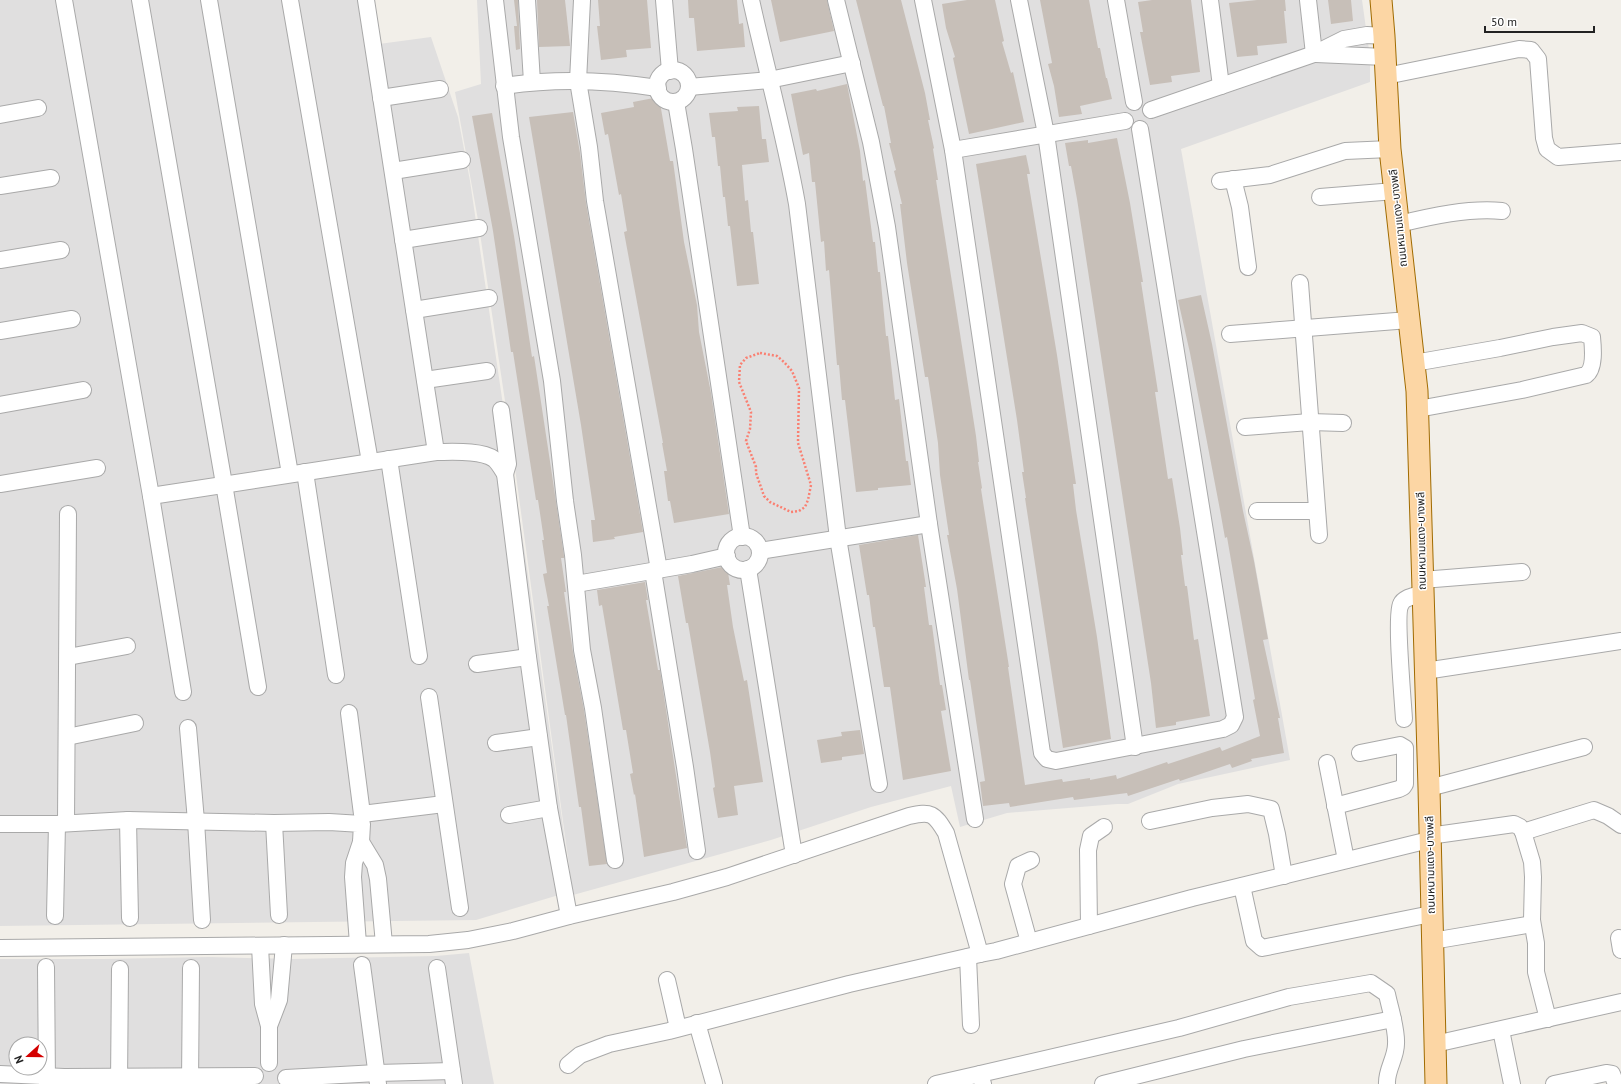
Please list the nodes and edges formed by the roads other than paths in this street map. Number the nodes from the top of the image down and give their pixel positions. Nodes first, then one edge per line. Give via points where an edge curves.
1 (64, 0) edge
2 (140, 0) edge
3 (209, 0) edge
4 (290, 0) edge
5 (366, 0) edge
6 (495, 0) edge
7 (527, 0) edge
8 (582, 0) edge
9 (664, 0) edge
10 (751, 0) edge
11 (836, 0) edge
12 (923, 0) edge
13 (1019, 0) edge
14 (1116, 0) edge
15 (1210, 0) edge
16 (1308, 0) edge
17 (1380, 0) edge
18 (1384, 36) junction
19 (1314, 54) junction
20 (852, 64) junction
21 (1386, 67) junction
22 (670, 71) junction
23 (769, 80) junction
24 (578, 81) junction
25 (532, 82) junction
26 (504, 86) junction
27 (1221, 86) junction
28 (689, 87) junction
29 (658, 88) junction
30 (440, 89) dead end
31 (382, 98) junction
32 (676, 102) junction
33 (1134, 102) junction
34 (38, 108) dead end
35 (1151, 110) junction
36 (0, 115) edge
37 (1125, 121) junction
38 (1140, 129) junction
39 (1046, 134) junction
40 (1390, 149) junction
41 (953, 150) junction
42 (1621, 152) edge
43 (462, 160) dead end
44 (393, 171) junction
45 (51, 178) dead end
46 (0, 186) edge
47 (1395, 191) junction
48 (1320, 197) dead end
49 (1502, 211) dead end
50 (1399, 224) junction
51 (479, 228) dead end
52 (403, 240) junction
53 (61, 250) dead end
54 (0, 260) edge
55 (1248, 267) dead end
56 (1300, 283) dead end
57 (489, 298) dead end
58 (414, 310) junction
59 (72, 318) dead end
60 (1409, 320) junction
61 (1303, 328) junction
62 (0, 331) edge
63 (1230, 334) dead end
64 (1414, 363) junction
65 (487, 371) dead end
66 (425, 380) junction
67 (83, 390) dead end
68 (0, 405) edge
69 (1418, 409) junction
70 (501, 410) dead end
71 (1310, 422) junction
72 (1343, 423) dead end
73 (1245, 427) dead end
74 (436, 452) junction
75 (389, 459) junction
76 (370, 462) junction
77 (97, 468) dead end
78 (297, 473) junction
79 (505, 474) junction
80 (0, 484) edge
81 (224, 484) junction
82 (151, 496) junction
83 (1257, 511) dead end
84 (1317, 511) junction
85 (68, 514) dead end
86 (929, 524) junction
87 (1319, 535) dead end
88 (742, 537) junction
89 (838, 538) junction
90 (760, 551) junction
91 (727, 556) junction
92 (748, 569) junction
93 (656, 571) junction
94 (1522, 572) dead end
95 (576, 584) junction
96 (1422, 587) junction
97 (1621, 641) edge
98 (127, 646) dead end
99 (419, 656) dead end
100 (68, 657) junction
101 (528, 657) junction
102 (477, 664) dead end
103 (1425, 671) junction
104 (336, 675) dead end
105 (258, 687) dead end
106 (183, 692) dead end
107 (429, 697) dead end
108 (349, 713) dead end
109 (1404, 719) dead end
110 (135, 723) dead end
111 (188, 728) dead end
112 (67, 737) junction
113 (540, 737) junction
114 (496, 743) dead end
115 (1135, 747) junction
116 (1584, 747) dead end
117 (1360, 753) dead end
118 (1326, 763) dead end
119 (879, 784) dead end
120 (1429, 788) junction
121 (444, 804) junction
122 (1335, 806) junction
123 (549, 808) junction
124 (509, 815) dead end
125 (362, 819) junction
126 (975, 819) dead end
127 (128, 820) junction
128 (196, 821) junction
129 (1150, 821) dead end
130 (61, 823) junction
131 (274, 823) junction
132 (0, 824) edge
133 (1621, 825) edge
134 (1104, 827) dead end
135 (1523, 832) junction
136 (1429, 838) junction
137 (361, 842) junction
138 (697, 851) dead end
139 (794, 855) junction
140 (615, 860) dead end
141 (1031, 860) dead end
142 (1346, 860) junction
143 (1284, 876) junction
144 (1242, 886) junction
145 (460, 908) dead end
146 (1431, 914) junction
147 (279, 915) dead end
148 (55, 916) dead end
149 (570, 916) junction
150 (130, 918) dead end
151 (202, 920) dead end
152 (1532, 924) junction
153 (1089, 926) junction
154 (1432, 941) junction
155 (1029, 942) junction
156 (358, 944) junction
157 (384, 944) junction
158 (284, 945) junction
159 (260, 946) junction
160 (0, 948) edge
161 (974, 955) junction
162 (362, 965) dead end
163 (46, 967) dead end
164 (191, 968) dead end
165 (437, 968) dead end
166 (120, 969) dead end
167 (667, 980) dead end
168 (1621, 1002) edge
169 (1393, 1019) junction
170 (1548, 1019) junction
171 (697, 1023) junction
172 (971, 1025) dead end
173 (268, 1026) junction
174 (678, 1028) junction
175 (1500, 1030) junction
176 (1435, 1044) junction
177 (269, 1063) junction
178 (568, 1065) dead end
179 (0, 1074) edge
180 (377, 1078) edge
181 (453, 1078) edge
182 (982, 1079) edge
183 (47, 1080) edge
184 (119, 1080) edge
185 (190, 1080) edge
186 (256, 1080) edge
187 (285, 1081) edge
188 (305, 1081) edge
189 (714, 1083) dead end
190 (936, 1084) edge
191 (1103, 1084) edge
192 (1387, 1084) edge
193 (1436, 1084) edge
194 (1512, 1084) edge
195 (1554, 1084) edge
196 (1616, 1084) edge

1 - 82 street
2 - 81 street
3 - 78 street
4 - 76 street
5 - 31 street
6 - 26 street
7 - 25 street
8 - 24 street
9 - 22 street
10 - 23 street
11 - 20 street
12 - 41 street
13 - 39 street
14 - 33 street
15 - 27 street
16 - 19 street
17 - 18 main road, ถนนหนามแดง-บางพลี
18 - 19 street via 1366,35 1344,39
18 - 21 main road, ถนนหนามแดง-บางพลี
19 - 21 street
19 - 27 street
20 - 23 street
20 - 86 street via 871,142 887,227
21 - 40 main road, ถนนหนามแดง-บางพลี
21 - 42 street via 1519,49 1531,50 1538,59 1547,149 1558,157
22 - 28 street via 684,74
22 - 29 street via 662,75
23 - 28 street
23 - 89 street via 789,158 797,204
24 - 25 street
24 - 29 street via 621,82
24 - 93 street via 595,201
25 - 26 street
26 - 95 street via 552,382
27 - 35 street
28 - 32 street via 686,95
29 - 32 street via 662,97
30 - 31 street
31 - 44 street
32 - 88 street
33 - 35 street via 1142,102
33 - 37 street via 1125,111
34 - 36 street
35 - 38 street via 1148,126
37 - 38 street via 1133,128
37 - 39 street
38 - 115 street via 1235,717 1231,725 1223,729
39 - 41 street
39 - 115 street
40 - 47 main road, ถนนหนามแดง-บางพลี
40 - 55 street via 1345,151 1270,175 1226,180 1240,207
41 - 115 street via 1042,753 1047,759 1056,761
43 - 44 street
44 - 52 street
45 - 46 street
47 - 48 street
47 - 50 main road, ถนนหนามแดง-บางพลี
49 - 50 street via 1470,210
50 - 60 main road, ถนนหนามแดง-บางพลี
51 - 52 street
52 - 58 street
53 - 54 street
56 - 61 street
57 - 58 street
58 - 66 street
59 - 62 street
60 - 61 street
60 - 64 main road, ถนนหนามแดง-บางพลี
61 - 63 street
61 - 71 street
64 - 69 main road, ถนนหนามแดง-บางพลี
64 - 69 street via 1553,336 1582,333 1592,337 1592,366 1586,375 1522,390
65 - 66 street
66 - 74 street
67 - 68 street
69 - 96 main road, ถนนหนามแดง-บางพลี
70 - 79 street via 508,464
71 - 72 street
71 - 73 street
71 - 84 street
74 - 75 street
74 - 79 street via 488,456 495,460
75 - 76 street
75 - 99 street
76 - 78 street
77 - 80 street
78 - 81 street
78 - 104 street
79 - 101 street
81 - 82 street
81 - 105 street
82 - 106 street
83 - 84 street
84 - 87 street
85 - 100 street
86 - 89 street
86 - 126 street
88 - 90 street via 751,538
88 - 91 street via 732,541
89 - 90 street
89 - 119 street
90 - 92 street via 758,562
91 - 92 street via 734,567
91 - 93 street
92 - 139 street
93 - 95 street
93 - 138 street
94 - 96 street
95 - 140 street via 582,650
96 - 103 main road, ถนนหนามแดง-บางพลี
96 - 109 street via 1400,605
97 - 103 street
98 - 100 street
100 - 112 street
101 - 102 street
101 - 113 street
103 - 120 main road, ถนนหนามแดง-บางพลี
107 - 121 street
108 - 125 street
110 - 112 street
111 - 128 street
112 - 130 street
113 - 114 street
113 - 123 street
116 - 120 street
117 - 122 street via 1400,745 1405,748 1405,784 1403,787
118 - 122 street
120 - 136 main road, ถนนหนามแดง-บางพลี
121 - 125 street
121 - 145 street
122 - 142 street
123 - 124 street
123 - 149 street
125 - 131 street
125 - 137 street
127 - 128 street
127 - 130 street
127 - 150 street
128 - 131 street
128 - 151 street
129 - 143 street via 1212,808 1248,804 1271,809
130 - 132 street
130 - 148 street
131 - 147 street
133 - 135 street via 1594,810
134 - 153 street via 1091,836 1088,850
135 - 136 street via 1514,824
135 - 152 street via 1530,852 1534,877
136 - 142 street
136 - 146 main road, ถนนหนามแดง-บางพลี
137 - 156 street via 354,863 353,877
137 - 157 street via 375,865
139 - 149 street via 673,892
139 - 161 street via 908,816 923,813 937,818 946,832
141 - 155 street via 1018,866 1013,884
142 - 143 street
143 - 144 street
144 - 146 street via 1254,941 1262,948
144 - 153 street
146 - 154 main road, ถนนหนามแดง-บางพลี
149 - 157 street via 468,940 429,944
152 - 154 street
152 - 170 street via 1536,943 1536,972
153 - 155 street
154 - 176 main road, ถนนหนามแดง-บางพลี
155 - 161 street
156 - 157 street
156 - 158 street
158 - 159 street
158 - 173 street via 279,1000
159 - 160 street
159 - 173 street via 263,1004
161 - 171 street
161 - 172 street
162 - 180 street
163 - 183 street
164 - 185 street
165 - 181 street
166 - 184 street
167 - 174 street
168 - 170 street
169 - 182 street via 1387,994 1371,983 1289,997
169 - 191 street via 1244,1049
169 - 192 street via 1396,1044
170 - 175 street
171 - 174 street
171 - 189 street
173 - 177 street
174 - 178 street via 609,1044 580,1055
175 - 176 street
175 - 194 street
176 - 193 main road, ถนนหนามแดง-บางพลี
177 - 186 street via 260,1067
177 - 187 street via 280,1067 284,1072
179 - 183 street
180 - 181 street
180 - 188 street
182 - 190 street
183 - 184 street
184 - 185 street
185 - 186 street
187 - 188 street
195 - 196 street via 1612,1074

